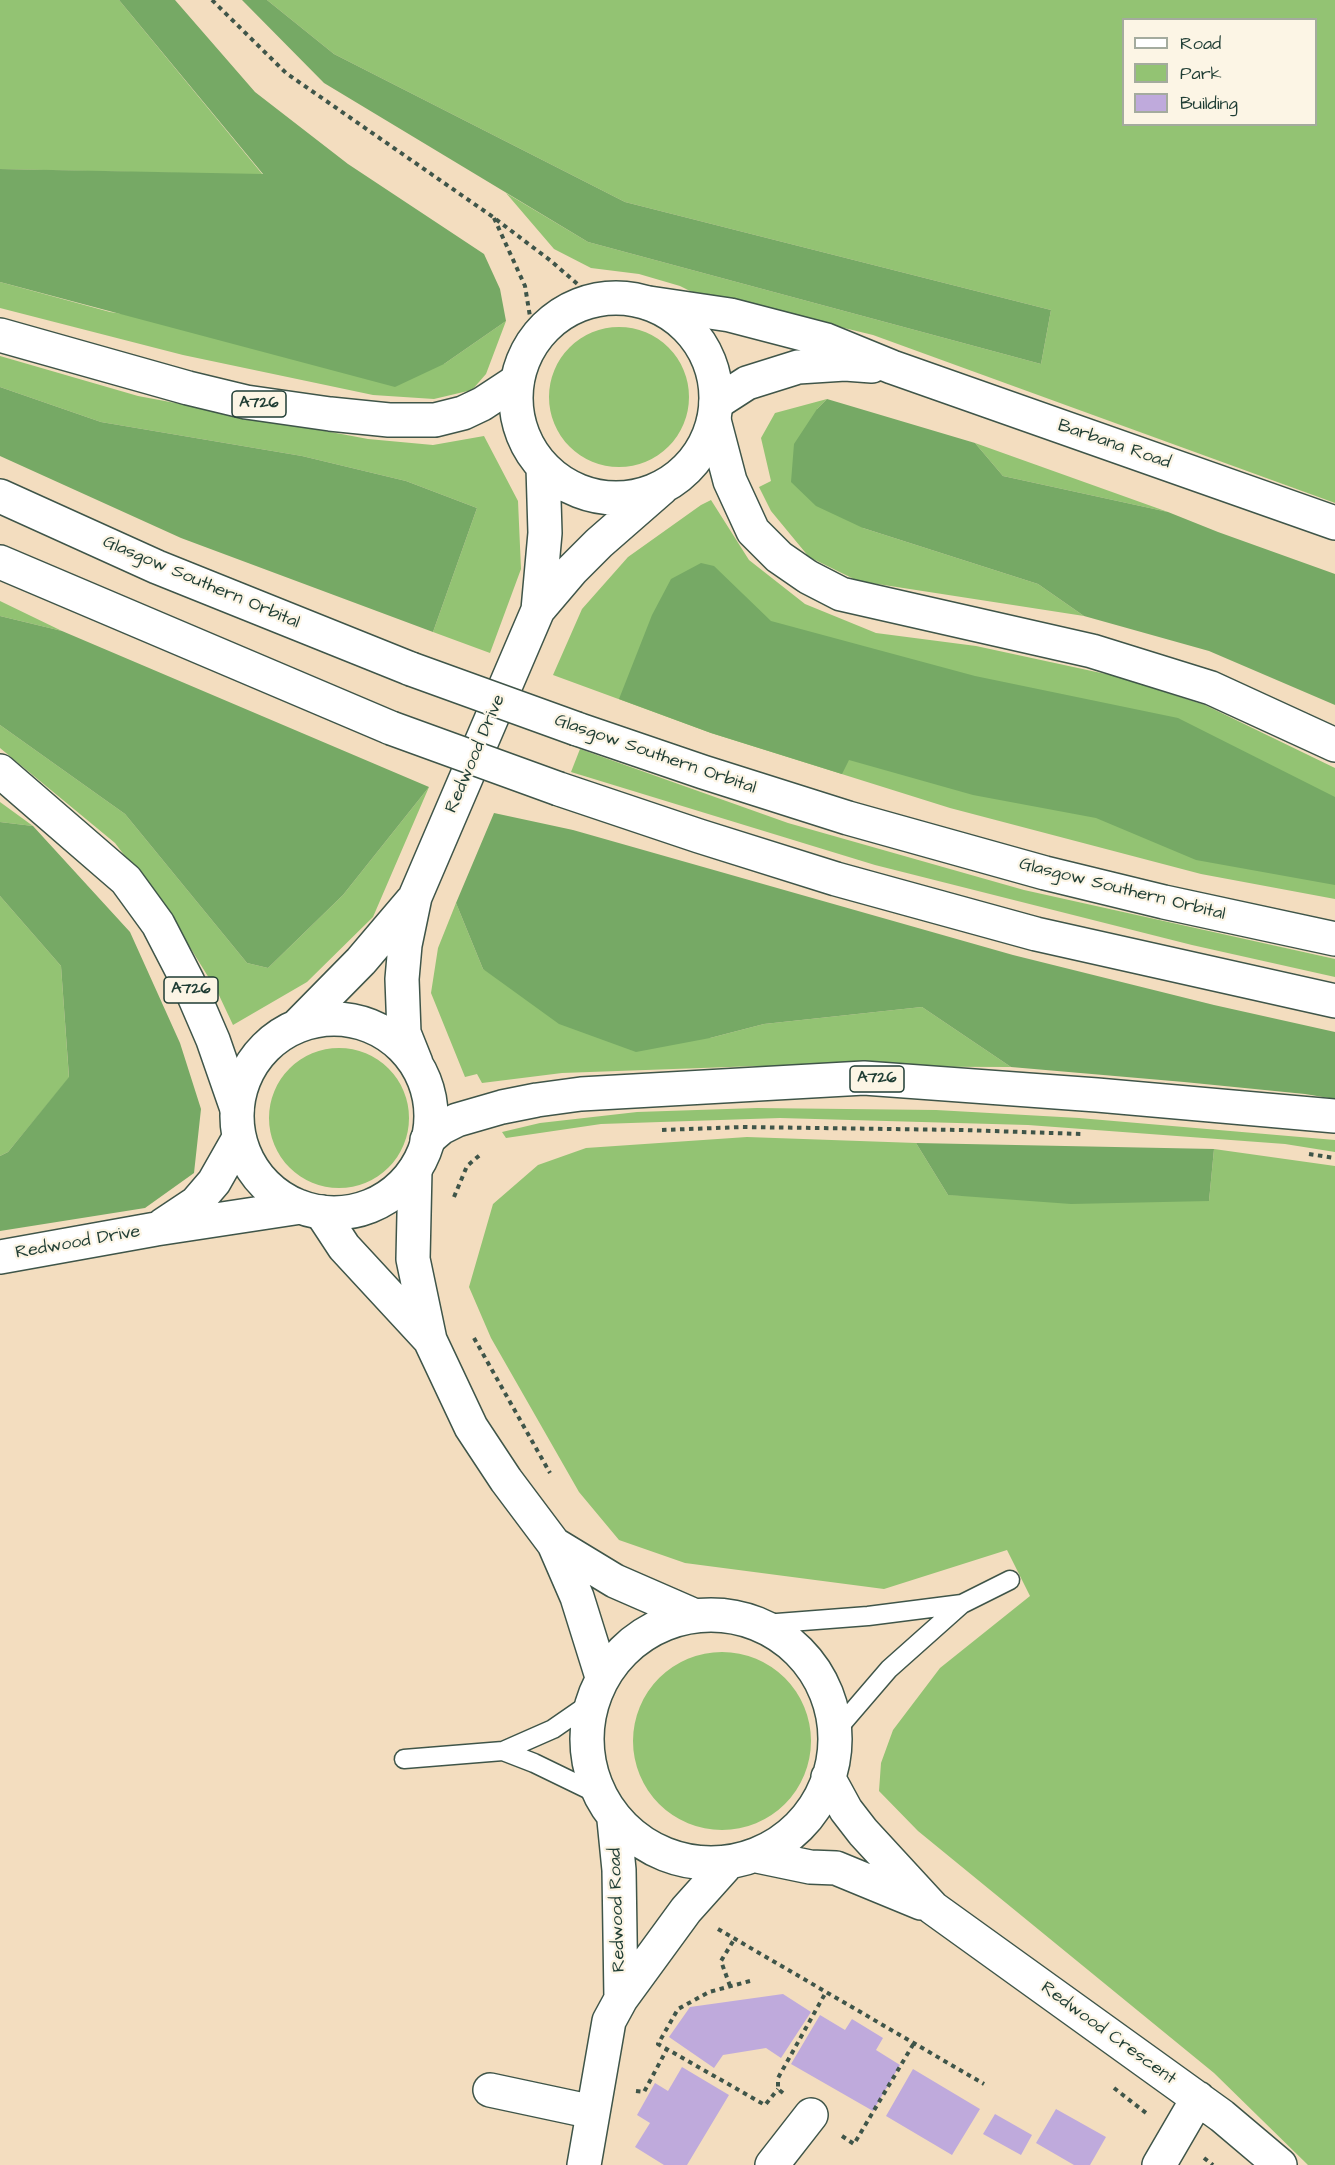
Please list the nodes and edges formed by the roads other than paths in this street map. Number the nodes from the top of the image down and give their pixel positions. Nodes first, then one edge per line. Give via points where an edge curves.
1 (649, 303) junction
2 (0, 335) edge
3 (892, 367) junction
4 (517, 381) junction
5 (715, 412) junction
6 (543, 467) junction
7 (662, 488) junction
8 (0, 496) edge
9 (1335, 523) edge
10 (0, 562) edge
11 (538, 610) junction
12 (1335, 745) edge
13 (0, 771) edge
14 (415, 897) junction
15 (1335, 939) edge
16 (1335, 1001) edge
17 (298, 1025) junction
18 (416, 1064) junction
19 (1335, 1116) edge
20 (238, 1124) junction
21 (428, 1140) junction
22 (416, 1170) junction
23 (311, 1210) junction
24 (156, 1229) junction
25 (0, 1257) edge
26 (430, 1340) junction
27 (554, 1544) junction
28 (1010, 1580) dead end
29 (962, 1604) junction
30 (693, 1615) junction
31 (764, 1624) junction
32 (597, 1689) junction
33 (834, 1733) junction
34 (503, 1751) junction
35 (404, 1759) dead end
36 (828, 1777) junction
37 (607, 1808) junction
38 (743, 1859) junction
39 (933, 1908) junction
40 (621, 1999) junction
41 (490, 2090) dead end
42 (1198, 2098) junction
43 (593, 2112) junction
44 (811, 2115) road end
45 (584, 2165) edge
46 (772, 2165) edge
47 (1159, 2165) edge
48 (1280, 2165) edge

1 - 3 main road, Barbana Road via 774,325 826,340
1 - 4 main road via 611,298 579,304 552,321 534,341
1 - 5 main road via 674,315 697,339 711,364
2 - 4 main road, A726 via 246,402 389,420 435,420 463,413
3 - 5 main road, Barbana Road via 798,367 747,383
3 - 9 main road, Barbana Road
4 - 6 main road via 519,425
5 - 7 main road via 706,442 688,468
5 - 12 main road via 730,481 753,531 779,557 808,577 841,594 1092,651 1211,688
6 - 7 main road via 568,486 600,497 631,497
6 - 11 main road, Redwood Drive via 545,524
7 - 11 main road, Redwood Drive via 592,550
8 - 15 main road, Glasgow Southern Orbital, bridge via 158,567 411,669 703,772 1045,873
10 - 16 main road, bridge via 391,728 699,836 1014,928
11 - 14 main road, Redwood Drive
13 - 20 main road, A726 via 126,880 158,924 205,1021
14 - 17 main road, Redwood Drive via 361,961
14 - 18 main road, Redwood Drive via 402,979 404,1033
17 - 18 main road via 341,1019 370,1025 396,1040
17 - 20 main road via 259,1054 243,1081
18 - 21 main road via 428,1092
19 - 21 main road, A726 via 864,1078 559,1097 457,1120
20 - 23 main road via 250,1165 272,1191
20 - 24 main road, Redwood Drive via 214,1182 196,1203
21 - 22 main road
22 - 23 main road via 376,1204 349,1212
22 - 26 main road via 413,1259
23 - 24 main road, Redwood Drive
23 - 26 main road
24 - 25 main road, Redwood Drive
26 - 27 main road via 471,1426
27 - 30 main road via 615,1581
27 - 32 main road via 577,1597
28 - 29 lane
29 - 31 lane
29 - 33 lane via 889,1669
30 - 31 main road via 740,1616
30 - 32 main road via 661,1626 635,1641 618,1655
31 - 33 main road via 788,1640 817,1674
32 - 34 lane via 553,1729
32 - 37 main road, Redwood Road via 587,1721 589,1763
33 - 36 main road
34 - 35 lane
34 - 37 lane via 534,1763
36 - 38 main road via 815,1806 796,1830 780,1844
36 - 39 main road, Redwood Crescent via 863,1832
37 - 38 main road, Redwood Crescent via 631,1834 669,1857 698,1863
37 - 40 main road, Redwood Road via 619,1870
38 - 39 main road, Redwood Crescent via 836,1868
38 - 40 main road, Redwood Road via 686,1910
39 - 42 main road, Redwood Crescent
40 - 43 main road, Redwood Road via 609,2021
41 - 43 main road
42 - 47 main road
42 - 48 main road, Redwood Crescent
43 - 45 main road, Redwood Road
44 - 46 main road

